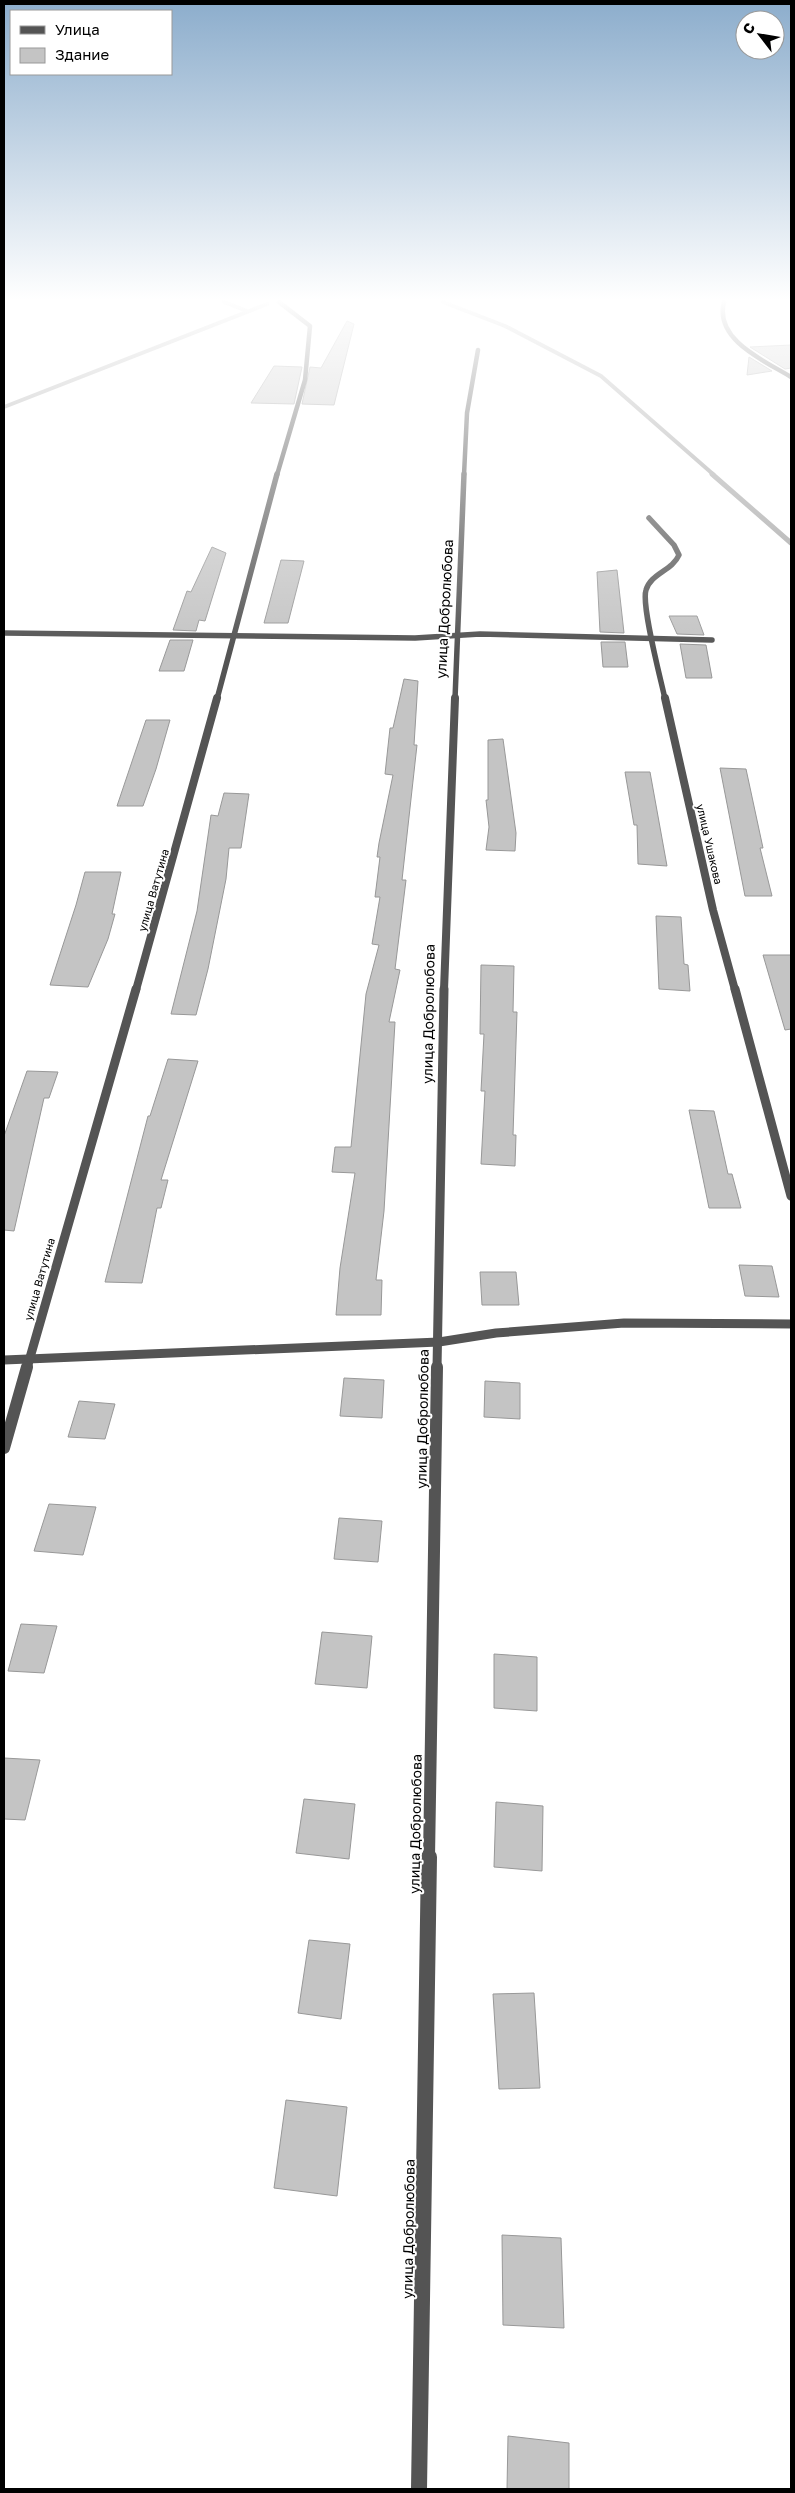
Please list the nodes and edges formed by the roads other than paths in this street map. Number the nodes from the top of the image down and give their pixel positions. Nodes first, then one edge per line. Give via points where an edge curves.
1 (294, 418) edge
2 (467, 418) edge
3 (649, 518) dead end
4 (4, 633) edge
5 (235, 634) junction
6 (458, 636) junction
7 (651, 638) junction
8 (712, 640) dead end
9 (791, 1196) edge
10 (791, 1324) edge
11 (438, 1342) junction
12 (28, 1358) junction
13 (4, 1360) edge
14 (4, 1448) edge
15 (419, 2489) edge

1 - 5 street, улица Ватутина
2 - 6 street, улица Добролюбова
3 - 7 street, улица Ушакова via 679,555 676,562 652,579 645,590
4 - 5 street
5 - 6 street
5 - 12 street, улица Ватутина via 183,826
6 - 7 street
6 - 11 street, улица Добролюбова via 444,964
7 - 8 street
7 - 9 street, улица Ушакова via 714,910
10 - 11 street via 624,1323 496,1333
11 - 12 street
11 - 15 street, улица Добролюбова
12 - 13 street
12 - 14 street, улица Ватутина

